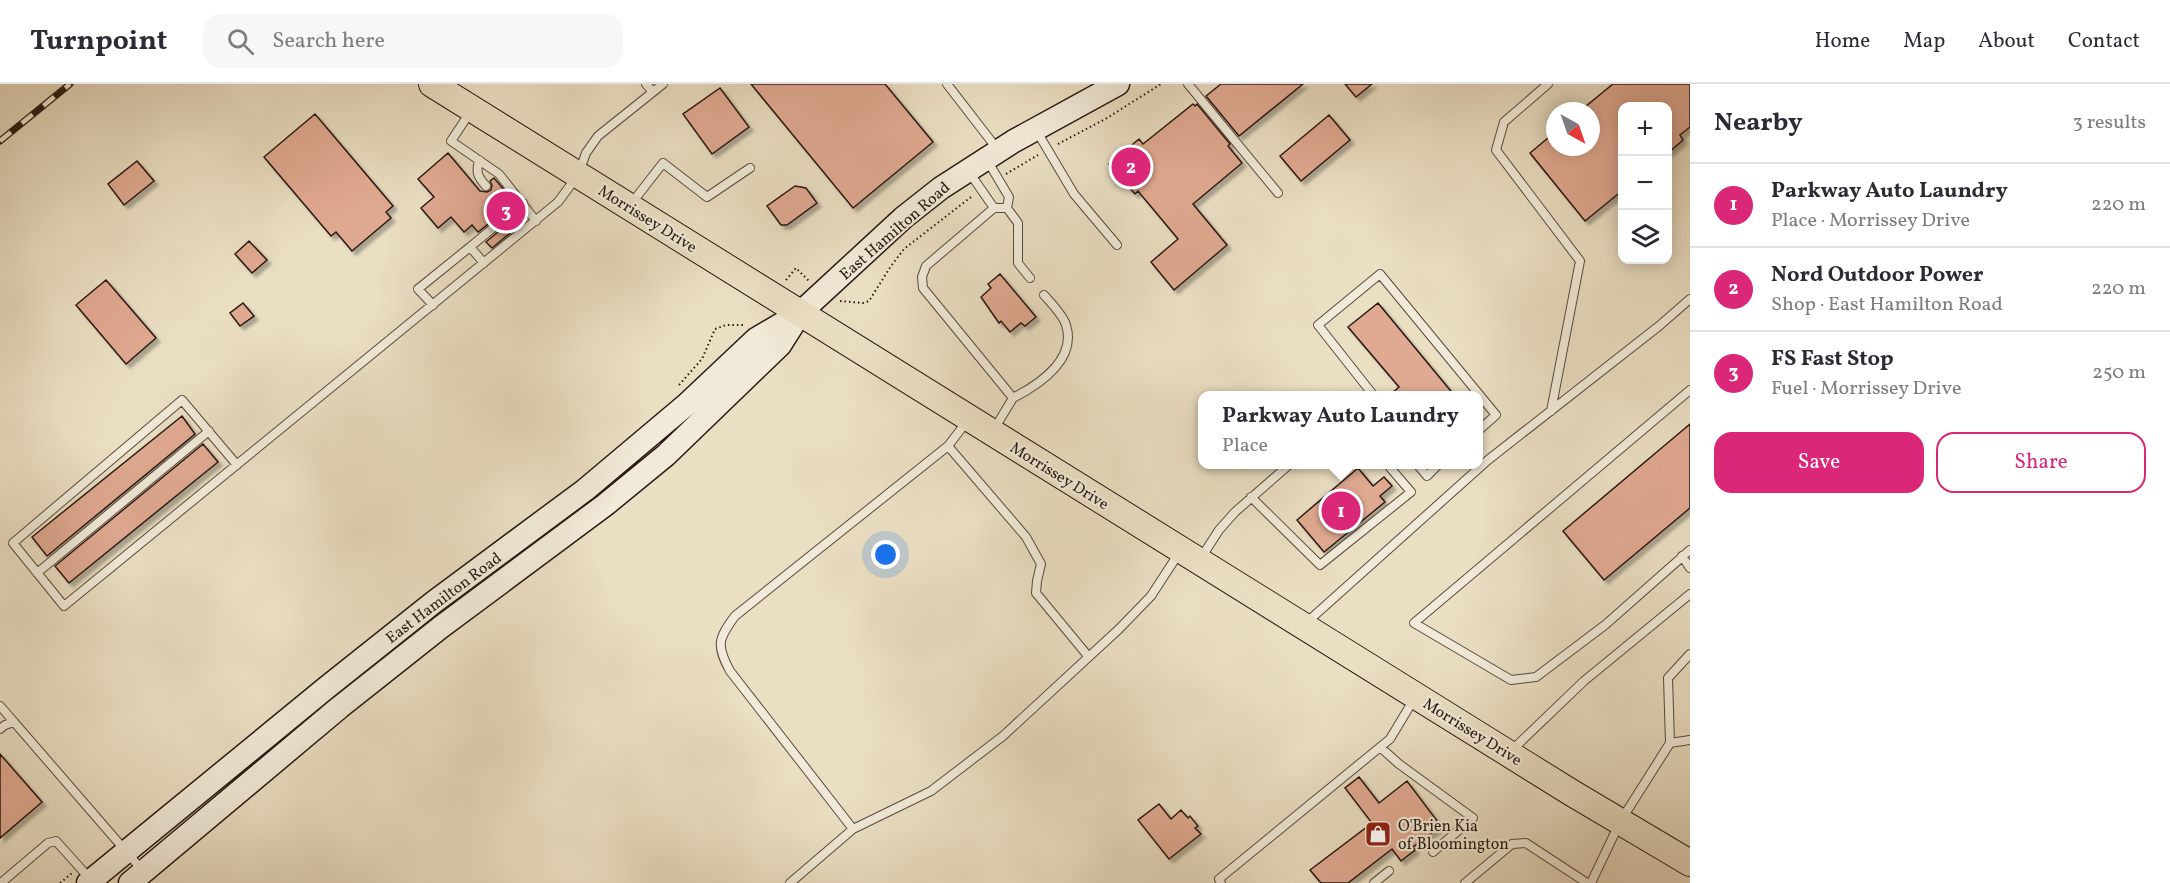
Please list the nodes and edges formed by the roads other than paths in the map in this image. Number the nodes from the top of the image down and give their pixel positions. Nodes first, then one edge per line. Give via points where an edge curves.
1 (432, 84) edge
2 (646, 84) edge
3 (663, 84) edge
4 (947, 84) edge
5 (1118, 84) edge
6 (1188, 84) edge
7 (1548, 84) edge
8 (653, 92) junction
9 (472, 110) junction
10 (1036, 130) junction
11 (984, 159) junction
12 (479, 160) junction
13 (750, 168) dead end
14 (578, 175) junction
15 (486, 186) dead end
16 (1278, 193) dead end
17 (496, 198) dead end
18 (523, 203) junction
19 (629, 207) junction
20 (994, 208) junction
21 (1007, 208) junction
22 (510, 214) junction
23 (536, 220) junction
24 (1117, 245) dead end
25 (470, 246) junction
26 (484, 263) junction
27 (1030, 278) dead end
28 (1044, 295) dead end
29 (1690, 299) edge
30 (432, 304) junction
31 (800, 313) junction
32 (1690, 390) edge
33 (1370, 391) edge
34 (1476, 391) edge
35 (1013, 398) junction
36 (1483, 399) edge
37 (1551, 411) junction
38 (969, 418) junction
39 (1483, 426) edge
40 (209, 431) junction
41 (992, 432) junction
42 (948, 446) junction
43 (237, 465) junction
44 (1483, 465) edge
45 (1285, 469) edge
46 (1391, 469) edge
47 (1421, 469) edge
48 (1435, 469) edge
49 (1478, 469) edge
50 (1251, 497) junction
51 (1690, 549) edge
52 (1190, 555) junction
53 (1682, 556) junction
54 (1690, 568) edge
55 (37, 573) junction
56 (1690, 594) edge
57 (1304, 626) junction
58 (1690, 654) edge
59 (1088, 656) junction
60 (1416, 696) junction
61 (0, 706) edge
62 (14, 722) junction
63 (0, 729) edge
64 (1690, 741) edge
65 (1670, 743) junction
66 (1380, 747) junction
67 (1509, 754) junction
68 (1620, 822) junction
69 (853, 829) junction
70 (126, 852) junction
71 (1433, 852) dead end
72 (1690, 863) edge
73 (1389, 871) dead end
74 (136, 877) edge
75 (90, 882) edge
76 (1, 883) edge
77 (790, 883) edge
78 (1221, 883) edge
79 (1374, 883) edge
80 (1465, 883) edge
81 (1589, 883) edge

1 - 9 main road, Morrissey Drive
2 - 8 lane
3 - 8 lane
4 - 11 lane
5 - 10 main road, East Hamilton Road
6 - 16 lane
7 - 37 lane via 1504,122 1496,150 1580,261
8 - 14 lane via 598,136
9 - 12 lane via 451,141
9 - 14 main road, Morrissey Drive
10 - 11 main road, East Hamilton Road
10 - 24 lane via 1074,194
11 - 20 lane
11 - 21 lane via 1009,196
11 - 31 main road, East Hamilton Road via 903,218
12 - 15 lane via 476,170
12 - 18 lane via 499,174
13 - 19 lane via 708,197 663,163
14 - 19 main road, Morrissey Drive
14 - 23 lane via 558,202
17 - 22 lane
18 - 22 lane
18 - 23 lane
19 - 31 main road, Morrissey Drive
20 - 21 lane
20 - 35 lane via 926,266 923,288
21 - 27 lane via 1018,224 1018,263
22 - 25 lane
23 - 26 lane
25 - 26 lane
25 - 30 lane via 418,289
26 - 30 lane
28 - 35 lane via 1066,323 1069,343 1057,367
29 - 37 lane
30 - 43 lane
31 - 38 main road, Morrissey Drive
31 - 70 main road, East Hamilton Road via 756,339 686,405 585,490 434,602
31 - 74 main road, East Hamilton Road via 780,345 666,455 349,700
32 - 53 lane via 1414,623 1511,680 1536,677 1605,625
33 - 34 lane via 1318,324 1380,274
35 - 41 lane
36 - 39 lane via 1496,415
37 - 44 lane
38 - 41 main road, Morrissey Drive
38 - 42 lane
40 - 43 lane
40 - 55 lane
40 - 55 lane via 182,400 13,543
41 - 52 main road, Morrissey Drive
42 - 59 lane via 1026,537 1041,564 1036,593
42 - 69 lane via 735,616 721,634 723,659 730,671
43 - 55 lane via 64,606
45 - 50 lane
46 - 50 lane via 1411,492 1320,565
47 - 48 lane via 1427,476
49 - 57 lane
50 - 52 lane
51 - 53 lane
52 - 57 main road, Morrissey Drive
52 - 59 lane
53 - 54 lane
56 - 67 lane via 1584,681
57 - 60 main road, Morrissey Drive
58 - 65 lane via 1668,678
59 - 69 lane via 1003,736 931,791
60 - 66 lane via 1390,739
60 - 67 main road, Morrissey Drive
61 - 62 lane
62 - 63 lane
62 - 70 lane
64 - 65 lane
65 - 68 lane
66 - 71 lane via 1473,818
66 - 78 lane via 1219,879
67 - 68 main road, Morrissey Drive
68 - 72 main road, Morrissey Drive
68 - 81 lane
69 - 77 lane
70 - 74 lane
70 - 75 main road, East Hamilton Road
73 - 79 lane
75 - 76 lane via 56,842 48,843
80 - 81 lane via 1512,844 1526,843

